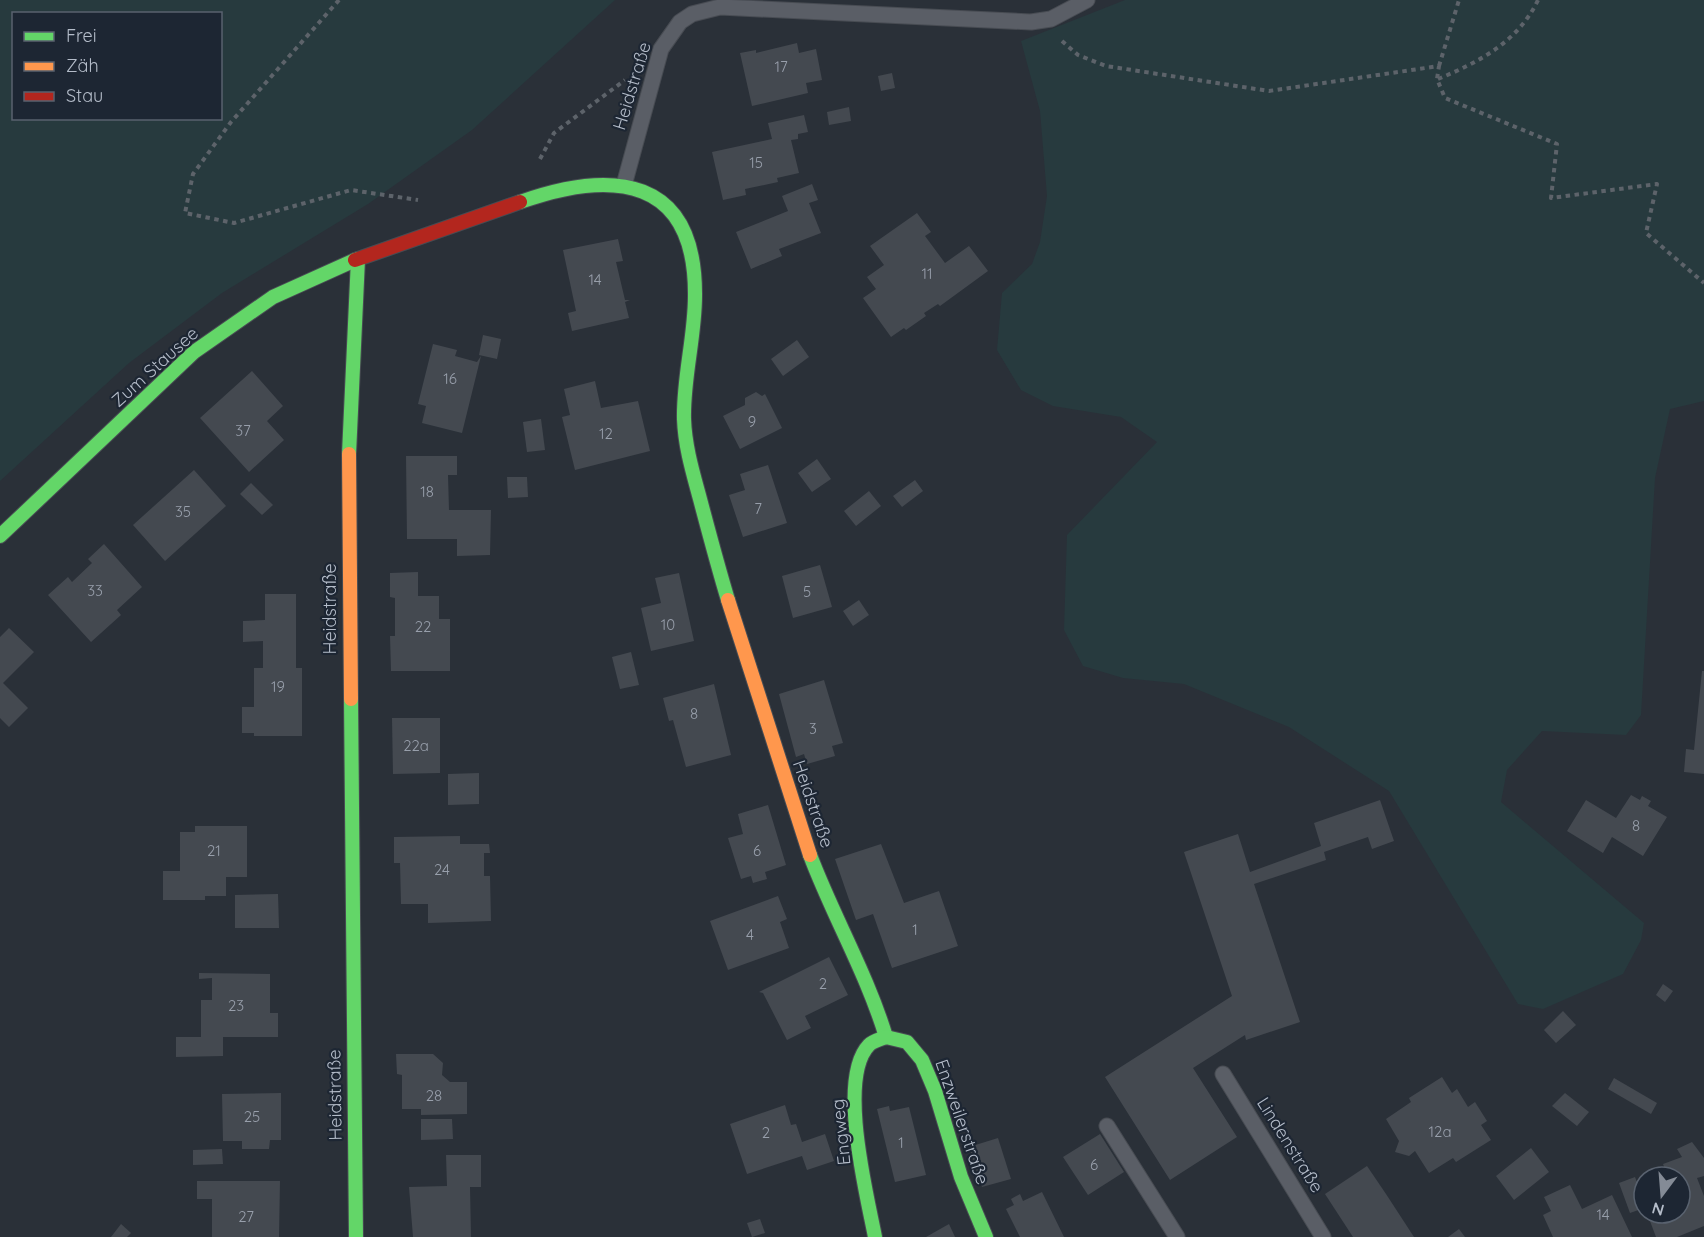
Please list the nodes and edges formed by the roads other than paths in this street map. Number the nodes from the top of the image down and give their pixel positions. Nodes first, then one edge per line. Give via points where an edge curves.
1 (1087, 0) edge
2 (624, 184) junction
3 (358, 259) junction
4 (0, 536) edge
5 (886, 1037) junction
6 (1222, 1074) dead end
7 (1107, 1126) dead end
8 (356, 1237) edge
9 (875, 1237) edge
10 (986, 1237) edge
11 (1178, 1237) edge
12 (1323, 1237) edge

1 - 2 lane, Heidstraße via 1051,19 1015,21 720,7 692,15 680,22 661,49
2 - 3 street, Heidstraße via 592,184 549,192
2 - 5 street, Heidstraße via 660,201 678,221 687,241 694,267 695,298 684,417 695,482 750,676 799,827
3 - 4 street, Zum Stausee via 273,297 194,352
3 - 8 street, Heidstraße via 349,437
5 - 9 street, Engweg via 869,1045 859,1061 854,1084 854,1113
5 - 10 street, Enzweilerstraße via 907,1042 922,1060 961,1178
6 - 12 lane, Lindenstraße
7 - 11 lane

